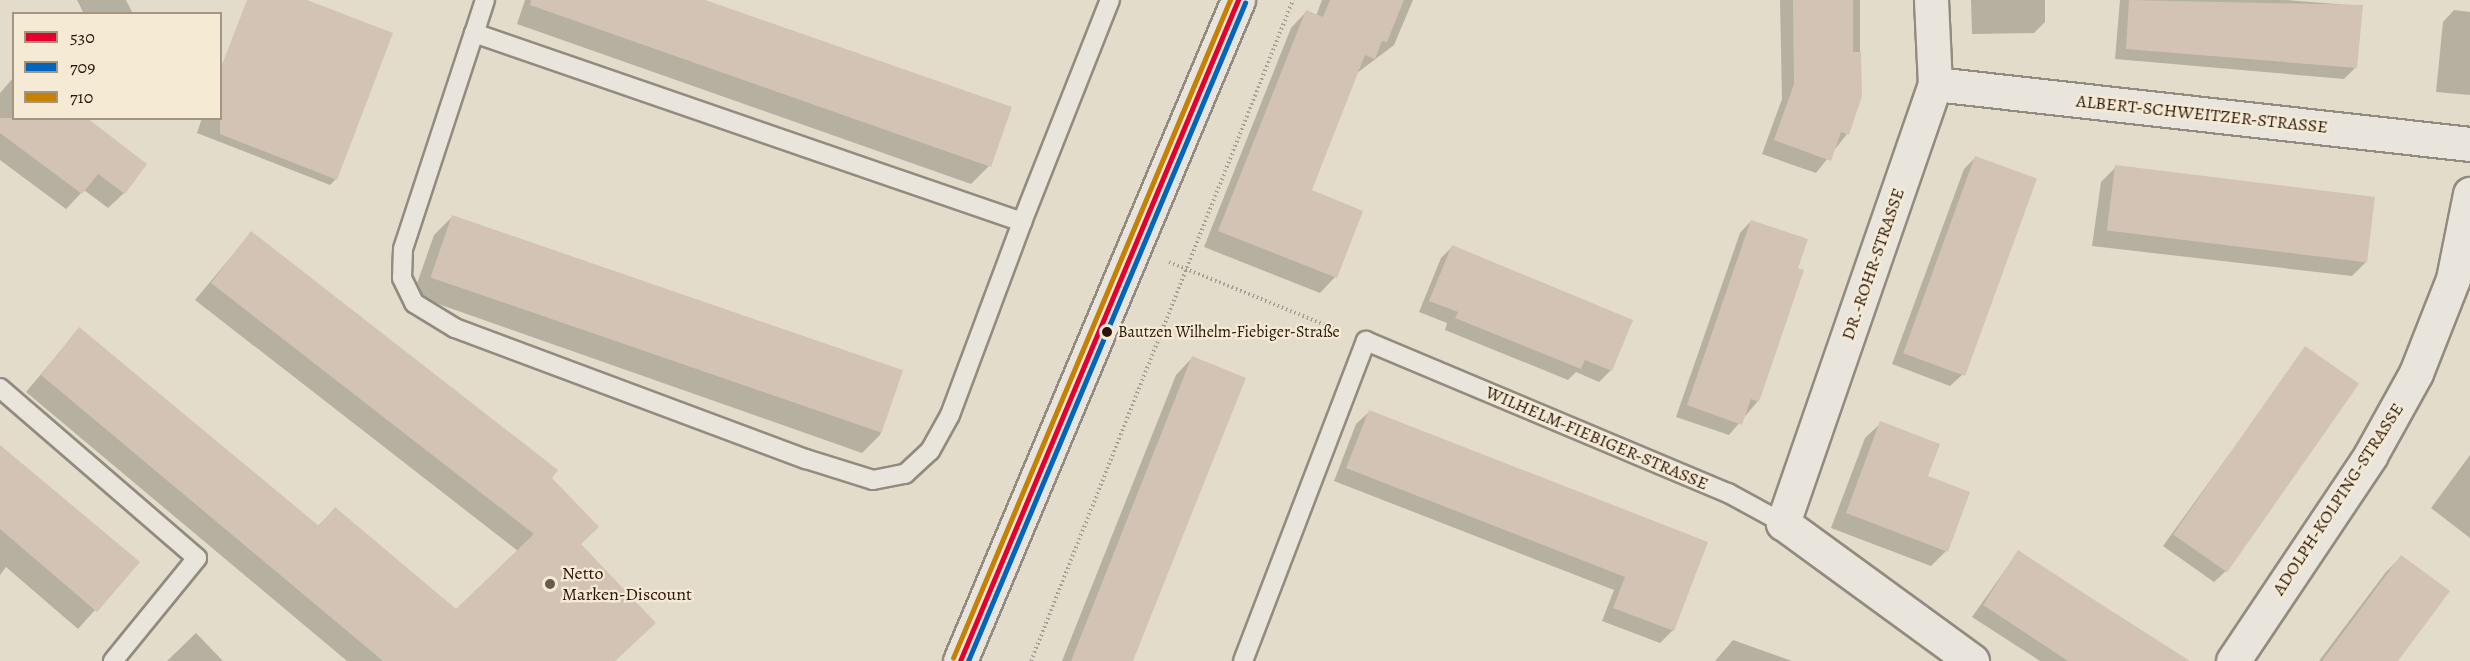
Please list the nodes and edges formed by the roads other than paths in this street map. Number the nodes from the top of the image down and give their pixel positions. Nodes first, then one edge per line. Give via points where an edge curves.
1 (485, 0) edge
2 (1110, 0) edge
3 (1238, 0) edge
4 (1931, 0) edge
5 (474, 33) junction
6 (1935, 84) junction
7 (2470, 144) edge
8 (2470, 194) edge
9 (1022, 222) junction
10 (0, 388) edge
11 (1783, 523) junction
12 (113, 661) edge
13 (960, 661) edge
14 (1243, 661) edge
15 (1972, 661) edge
16 (2233, 661) edge

1 - 5 lane
2 - 9 lane
3 - 13 street
4 - 6 street, DR.-ROHR-STRASSE
5 - 9 lane
5 - 9 lane via 403,249 402,278 414,303 455,328 806,459 873,480 905,474 930,452 950,415
6 - 7 street, ALBERT-SCHWEITZER-STRASSE
6 - 11 street, DR.-ROHR-STRASSE
8 - 16 street, ADOLPH-KOLPING-STRASSE via 2453,279 2416,374 2370,456
10 - 12 lane via 197,558
11 - 14 lane, WILHELM-FIEBIGER-STRASSE via 1728,493 1366,341
11 - 15 street, WILHELM-FIEBIGER-STRASSE

